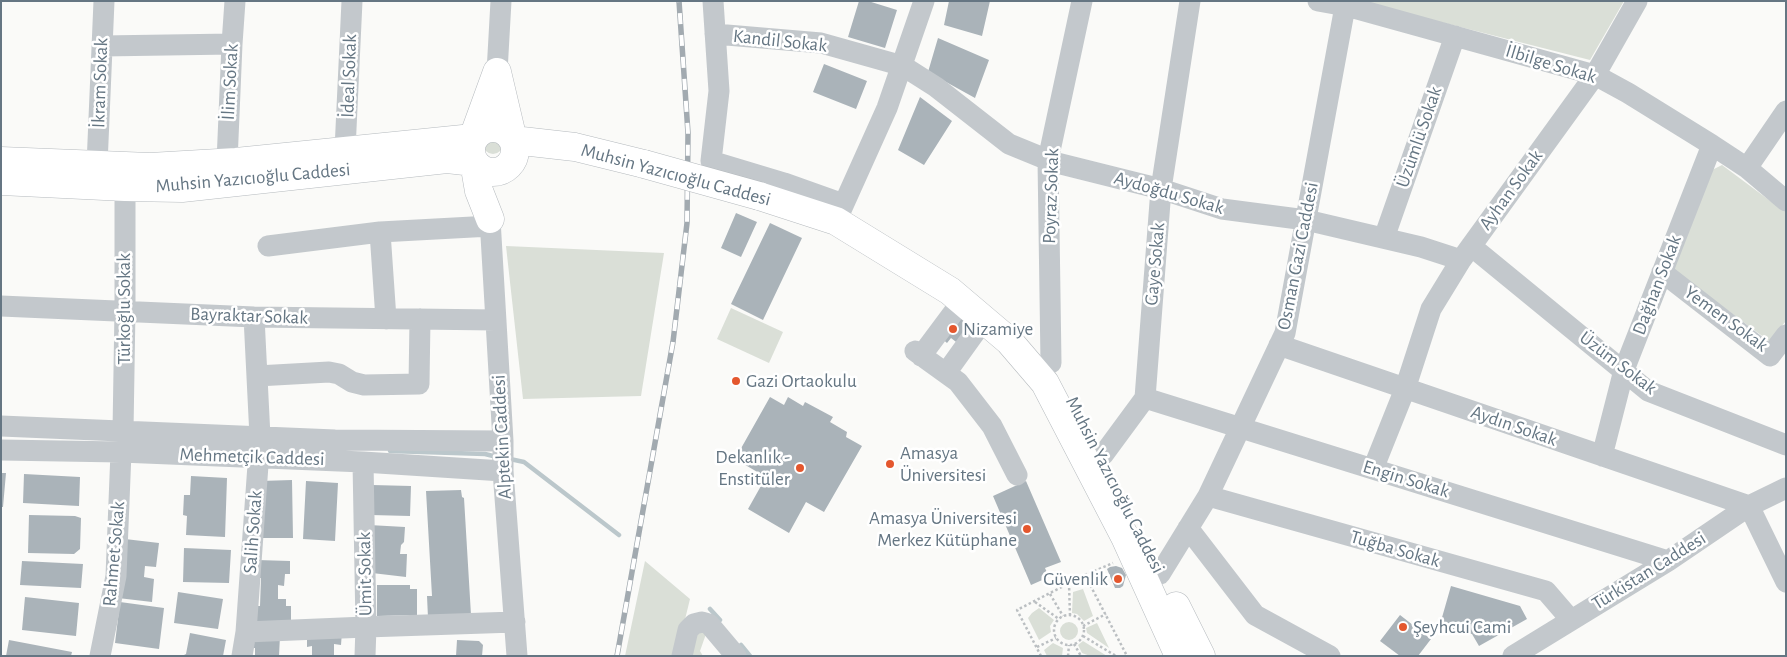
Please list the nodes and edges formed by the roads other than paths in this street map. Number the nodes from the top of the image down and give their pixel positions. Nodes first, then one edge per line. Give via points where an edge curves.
1 (104, 1) edge
2 (235, 1) edge
3 (352, 1) edge
4 (501, 1) edge
5 (713, 1) edge
6 (924, 1) edge
7 (1082, 1) edge
8 (1190, 1) edge
9 (1318, 1) edge
10 (1637, 1) edge
11 (1346, 4) edge
12 (715, 34) junction
13 (1455, 36) junction
14 (232, 44) junction
15 (102, 46) junction
16 (903, 66) junction
17 (497, 72) junction
18 (1595, 75) junction
19 (1786, 111) edge
20 (1712, 145) junction
21 (345, 150) junction
22 (474, 150) junction
23 (512, 152) junction
24 (1048, 160) junction
25 (1, 161) edge
26 (227, 162) junction
27 (97, 164) junction
28 (1747, 168) junction
29 (1, 181) edge
30 (125, 187) junction
31 (1161, 189) junction
32 (1786, 201) edge
33 (840, 213) junction
34 (1306, 220) junction
35 (490, 223) junction
36 (380, 232) junction
37 (1384, 238) junction
38 (268, 246) dead end
39 (1466, 253) junction
40 (1662, 272) junction
41 (962, 301) junction
42 (1, 306) edge
43 (125, 312) junction
44 (254, 317) junction
45 (386, 319) junction
46 (420, 319) junction
47 (496, 320) junction
48 (984, 320) junction
49 (1786, 335) edge
50 (1279, 345) junction
51 (1051, 363) junction
52 (1624, 370) junction
53 (946, 373) junction
54 (257, 376) junction
55 (1405, 389) junction
56 (1145, 398) junction
57 (1, 426) edge
58 (1241, 428) junction
59 (122, 441) junction
60 (503, 441) junction
61 (1786, 445) edge
62 (259, 448) junction
63 (1, 450) edge
64 (1103, 455) junction
65 (1602, 456) junction
66 (363, 462) junction
67 (1373, 469) junction
68 (503, 471) junction
69 (1017, 475) dead end
70 (1786, 488) edge
71 (1208, 496) junction
72 (1748, 506) junction
73 (1188, 528) junction
74 (1668, 561) junction
75 (1160, 574) junction
76 (1786, 582) edge
77 (1571, 620) junction
78 (515, 622) junction
79 (366, 627) junction
80 (246, 632) junction
81 (100, 656) edge
82 (242, 656) edge
83 (365, 656) edge
84 (517, 656) edge
85 (682, 656) edge
86 (736, 656) edge
87 (1179, 656) edge
88 (1201, 656) edge
89 (1330, 656) edge
90 (1513, 656) edge

1 - 15 street, İkram Sokak
2 - 14 street, İlim Sokak
3 - 21 street, İdeal Sokak
4 - 17 street
5 - 12 street
6 - 16 street
7 - 24 street, Poyraz Sokak
8 - 31 street, Gaye Sokak
9 - 11 street, İlbilge Sokak
10 - 18 street, Ayhan Sokak
11 - 13 street, İlbilge Sokak
11 - 34 street, Osman Gazi Caddesi
12 - 16 street, Kandil Sokak via 821,43
12 - 33 street via 719,90 711,162 784,183
13 - 18 street, İlbilge Sokak
13 - 37 street, Üzümlü Sokak
14 - 15 street
14 - 26 street, İlim Sokak
15 - 27 street, İkram Sokak
16 - 24 street, Aydoğdu Sokak via 936,87 1009,144
16 - 33 street
17 - 22 main road
17 - 23 main road
18 - 20 street, İlbilge Sokak
18 - 39 street, Ayhan Sokak
19 - 28 street
20 - 28 street, İlbilge Sokak
20 - 40 street, Dağhan Sokak
21 - 22 main road, Muhsin Yazıcıoğlu Caddesi
21 - 26 main road, Muhsin Yazıcıoğlu Caddesi
22 - 23 main road via 485,171 492,172 505,168
22 - 23 main road via 485,128 493,127 507,132
22 - 30 main road, Muhsin Yazıcıoğlu Caddesi via 447,160 182,188
22 - 35 main road via 479,191
23 - 33 main road, Muhsin Yazıcıoğlu Caddesi, bridge via 575,147 759,196
23 - 35 main road
24 - 31 street, Aydoğdu Sokak
24 - 51 street, Poyraz Sokak
25 - 27 main road, Muhsin Yazıcıoğlu Caddesi
26 - 27 main road, Muhsin Yazıcıoğlu Caddesi via 150,166
28 - 32 street, İlbilge Sokak
29 - 30 main road, Muhsin Yazıcıoğlu Caddesi
30 - 43 street, Türkoğlu Sokak
31 - 34 street, Aydoğdu Sokak via 1222,209
31 - 56 street, Gaye Sokak
33 - 41 main road, Muhsin Yazıcıoğlu Caddesi
33 - 51 main road, Muhsin Yazıcıoğlu Caddesi via 886,230 984,300
34 - 37 street, Aydoğdu Sokak
34 - 50 street, Osman Gazi Caddesi
35 - 36 street
35 - 47 street, Alptekin Caddesi
36 - 38 street
36 - 45 street
37 - 39 street, Aydoğdu Sokak
39 - 52 street, Üzüm Sokak
39 - 55 street, Ayhan Sokak via 1431,309
40 - 49 street, Yemen Sokak via 1770,356
40 - 52 street, Dağhan Sokak
41 - 48 main road, Muhsin Yazıcıoğlu Caddesi
41 - 53 street via 918,353
42 - 43 street, Bayraktar Sokak
43 - 44 street, Bayraktar Sokak
43 - 59 street, Türkoğlu Sokak
44 - 45 street, Bayraktar Sokak
44 - 54 street, Salih Sokak
45 - 46 street, Bayraktar Sokak
46 - 47 street, Bayraktar Sokak
46 - 54 street via 419,384 364,385 329,372
47 - 60 street, Alptekin Caddesi
48 - 53 street
48 - 87 main road, Muhsin Yazıcıoğlu Caddesi via 1009,341 1045,383 1099,483
50 - 55 street, Aydın Sokak
50 - 58 street, Osman Gazi Caddesi
51 - 64 main road, Muhsin Yazıcıoğlu Caddesi
52 - 61 street, Üzüm Sokak via 1648,391
52 - 65 street, Dağhan Sokak
53 - 69 street via 958,382 992,426
54 - 62 street, Salih Sokak
55 - 65 street, Aydın Sokak
55 - 67 street, Ayhan Sokak
56 - 58 street, Engin Sokak
56 - 64 street
57 - 59 street, Mehmetçik Caddesi
58 - 67 street, Engin Sokak
58 - 71 street, Osman Gazi Caddesi
59 - 62 street, Mehmetçik Caddesi
59 - 63 street, Mehmetçik Caddesi
59 - 81 street, Rahmet Sokak via 116,576
60 - 62 street, Mehmetçik Caddesi via 335,440
60 - 68 street, Alptekin Caddesi
62 - 66 street, Mehmetçik Caddesi
62 - 80 street, Salih Sokak
64 - 75 main road, Muhsin Yazıcıoğlu Caddesi
65 - 72 street, Aydın Sokak
66 - 68 street, Mehmetçik Caddesi
66 - 79 street, Ümit Sokak
67 - 74 street, Engin Sokak
68 - 78 street, Alptekin Caddesi
70 - 72 street, Türkistan Caddesi
71 - 73 street, Osman Gazi Caddesi
71 - 77 street, Tuğba Sokak via 1546,591
72 - 74 street, Türkistan Caddesi
72 - 76 street
73 - 75 street, Osman Gazi Caddesi
73 - 89 street via 1256,615
74 - 77 street, Türkistan Caddesi
75 - 88 main road, Muhsin Yazıcıoğlu Caddesi
77 - 90 street, Türkistan Caddesi
78 - 79 street, Ümit Sokak
78 - 84 street, Alptekin Caddesi
79 - 80 street
79 - 83 street
80 - 82 street, Salih Sokak
85 - 86 street via 688,630 698,622 709,624

